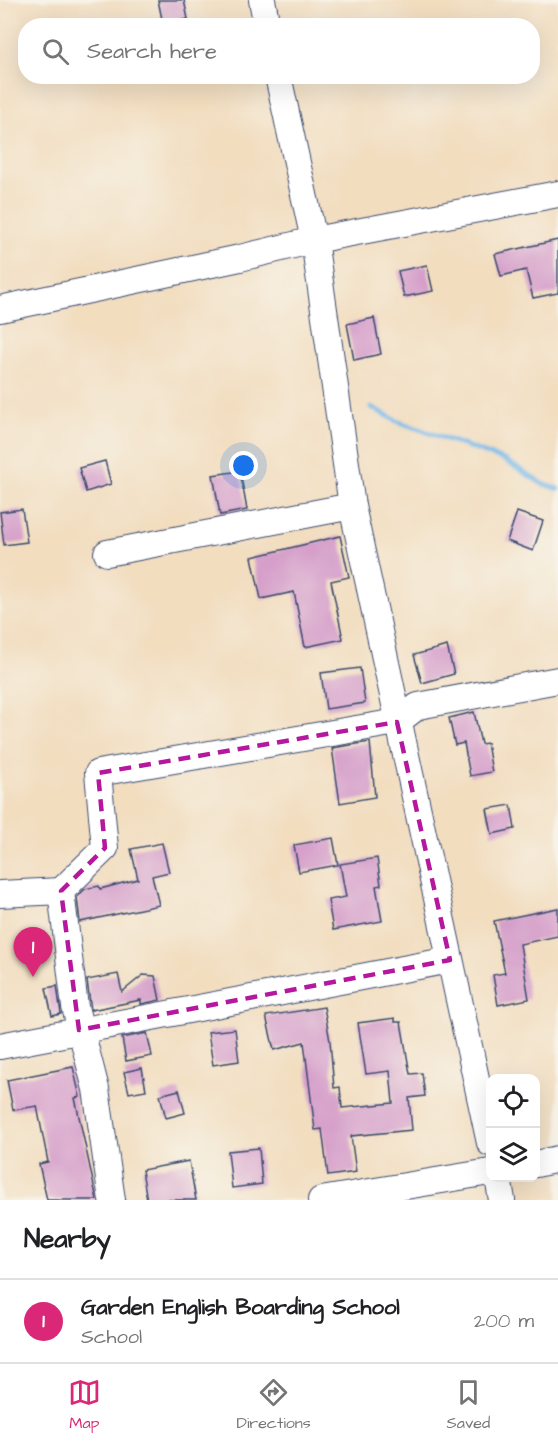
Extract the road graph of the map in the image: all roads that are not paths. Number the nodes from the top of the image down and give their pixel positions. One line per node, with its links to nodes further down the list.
1 (262, 0): 2 (street)
2 (265, 18)
3 (280, 84): 5 (street)
4 (558, 194): 5 (street)
5 (314, 240): 6 (street); 7 (street)
6 (0, 309)
7 (352, 506): 8 (street); 10 (street)
8 (107, 553)
9 (558, 680): 10 (street)
10 (397, 722): 11 (street); 13 (street)
11 (61, 891): 12 (street); 14 (street)
12 (0, 894)
13 (450, 960): 14 (street); 16 (street)
14 (80, 1030): 15 (street); 21 (street)
15 (0, 1046)
16 (487, 1128)
17 (558, 1159): 18 (street)
18 (540, 1163)
19 (486, 1173): 22 (street)
20 (499, 1182): 23 (street)
21 (112, 1200)
22 (321, 1200)
23 (502, 1200)

